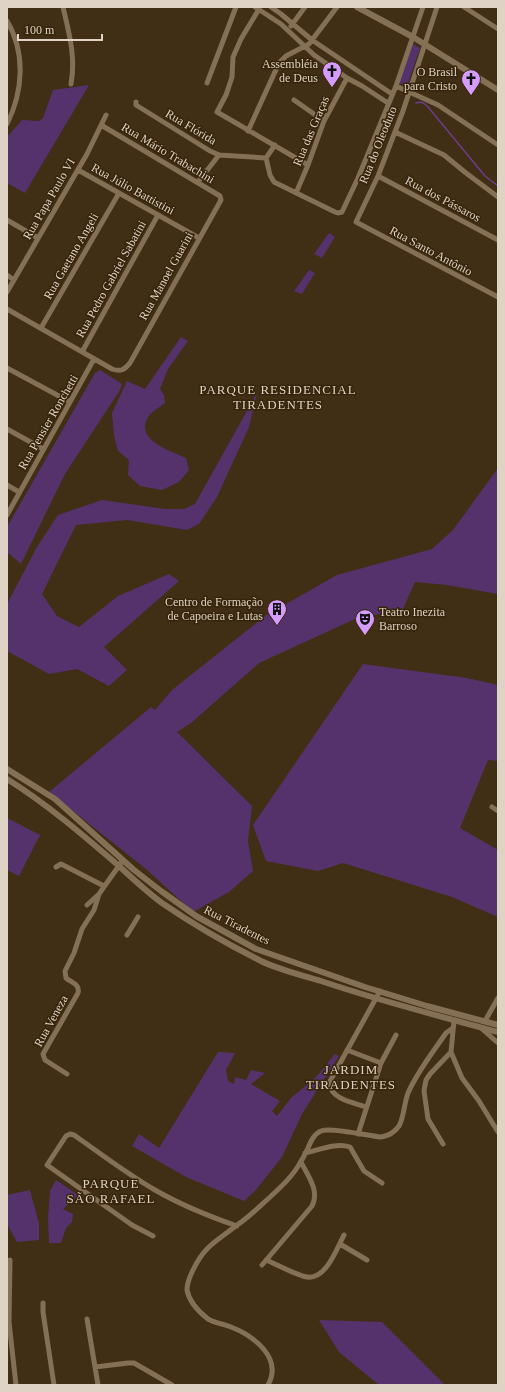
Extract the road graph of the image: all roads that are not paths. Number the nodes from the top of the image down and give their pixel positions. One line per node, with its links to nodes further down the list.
1 (63, 7): 21 (street)
2 (236, 7): 20 (street)
3 (271, 7): 12 (street)
4 (305, 7): 12 (street)
5 (338, 7): 16 (street)
6 (357, 7): 15 (street)
7 (423, 7): 15 (street, Rua do Oleoduto)
8 (438, 7): 17 (street, Rua do Oleoduto)
9 (464, 7): 13 (street)
10 (257, 8): 14 (street); 33 (street)
11 (7, 21): 31 (street)
12 (293, 24): 14 (street); 16 (street)
13 (498, 29)
14 (287, 30): 18 (street)
15 (413, 37): 17 (street); 22 (street, Rua do Oleoduto)
16 (312, 40): 18 (street); 25 (street)
17 (425, 45): 23 (street); 24 (street, Rua do Oleoduto)
18 (305, 47): 19 (street); 33 (street)
19 (346, 78): 28 (street); 30 (street, Rua das Graças)
20 (207, 83)
21 (71, 84)
22 (396, 86): 24 (street); 25 (street, Rua do Oleoduto)
23 (498, 90)
24 (410, 91): 34 (street, Rua do Oleoduto); 36 (street)
25 (392, 94): 28 (street, Rua do Oleoduto)
26 (294, 100): 30 (street)
27 (136, 102): 37 (street, Rua Flórida)
28 (388, 103): 44 (street, Rua do Oleoduto)
29 (106, 115): 32 (street, Rua Papa Paulo VI)
30 (324, 121): 39 (street, Rua das Graças)
31 (7, 124)
32 (101, 125): 40 (street, Rua Papa Paulo VI); 42 (street, Rua Mário Trabachini)
33 (248, 131): 35 (street)
34 (394, 132): 41 (street, Rua do Oleoduto); 45 (street)
35 (275, 145): 38 (street); 39 (street)
36 (498, 145)
37 (219, 154): 38 (street, Rua Flórida); 42 (street)
38 (266, 158): 44 (street)
39 (308, 165): 44 (street, Rua das Graças)
40 (78, 170): 43 (street, Rua Júlio Battistini); 50 (street, Rua Papa Paulo VI)
41 (378, 176): 49 (street, Rua do Oleoduto); 52 (street, Rua dos Pássaros)
42 (198, 182): 46 (street, Rua Mário Trabachini)
43 (119, 193): 47 (street, Rua Júlio Battistini); 58 (street, Rua Gaetano Angeli)
44 (296, 193)
45 (498, 197)
46 (221, 200): 51 (street, Rua Manoel Guarini)
47 (158, 215): 51 (street, Rua Júlio Battistini); 59 (street, Rua Pedro Gabriel Sabatini)
48 (7, 220): 50 (street)
49 (356, 221): 56 (street, Rua Santo Antônio)
50 (38, 238): 54 (street, Rua Papa Paulo VI)
51 (199, 238): 60 (street, Rua Manoel Guarini)
52 (498, 240)
53 (7, 276): 54 (street)
54 (14, 280): 55 (street, Rua Papa Paulo VI)
55 (7, 292)
56 (498, 297)
57 (7, 309): 58 (street)
58 (41, 328): 59 (street)
59 (82, 352): 60 (street)
60 (94, 359): 62 (street, Rua Pensier Ronchetti)
61 (7, 368): 62 (street)
62 (70, 402): 64 (street, Rua Pensier Ronchetti)
63 (7, 429): 64 (street)
64 (43, 449): 66 (street, Rua Pensier Ronchetti)
65 (7, 485): 66 (street)
66 (19, 492): 67 (street, Rua Pensier Ronchetti)
67 (7, 515)
68 (7, 769): 70 (street, Rua Tiradentes)
69 (7, 779): 72 (street, Rua Tiradentes)
70 (49, 795): 71 (street, Rua Tiradentes); 72 (street)
71 (55, 799): 72 (street); 75 (street, Rua Tiradentes)
72 (44, 804): 76 (street, Rua Tiradentes)
73 (492, 807): 74 (street)
74 (498, 811)
75 (81, 822): 76 (street); 77 (street, Rua Tiradentes)
76 (75, 829): 78 (street, Rua Tiradentes)
77 (123, 860): 78 (street); 83 (street, Rua Tiradentes)
78 (118, 866): 80 (street); 85 (street, Rua Tiradentes)
79 (56, 867): 80 (street)
80 (104, 886): 81 (street)
81 (99, 894): 82 (street); 103 (street, Rua Veneza)
82 (87, 905)
83 (193, 914): 85 (street); 87 (street, Rua Tiradentes)
84 (138, 917): 86 (street)
85 (188, 920): 89 (street, Rua Tiradentes)
86 (127, 935)
87 (360, 985): 88 (street, Rua Tiradentes); 89 (street)
88 (380, 991): 90 (street); 93 (street, Rua Tiradentes)
89 (357, 993): 90 (street, Rua Tiradentes)
90 (376, 998): 92 (street, Rua Tiradentes); 100 (street)
91 (498, 998): 93 (street)
92 (454, 1021): 95 (street); 96 (street, Rua Tiradentes)
93 (485, 1021): 94 (street, Rua Tiradentes)
94 (498, 1025)
95 (453, 1028): 101 (street); 106 (street)
96 (481, 1028): 97 (street, Rua Tiradentes); 99 (street, Rua Tiradentes)
97 (498, 1032)
98 (396, 1035): 102 (street)
99 (498, 1043)
100 (347, 1050): 102 (street); 104 (street)
101 (451, 1052): 105 (street); 107 (street)
102 (382, 1063): 104 (street)
103 (67, 1074)
104 (366, 1107): 106 (street)
105 (498, 1132)
106 (358, 1134): 108 (street)
107 (443, 1144)
108 (305, 1152): 109 (street); 110 (street)
109 (301, 1162): 111 (street); 116 (street)
110 (382, 1183)
111 (236, 1226): 113 (street); 127 (street)
112 (344, 1235): 114 (street)
113 (153, 1236)
114 (340, 1244): 116 (street); 117 (street)
115 (10, 1260): 121 (street)
116 (266, 1260): 118 (street)
117 (367, 1260)
118 (262, 1265)
119 (42, 1303): 124 (street)
120 (87, 1319): 122 (street)
121 (8, 1322): 123 (street)
122 (95, 1367): 125 (street); 126 (street)
123 (16, 1385)
124 (54, 1385)
125 (98, 1385)
126 (172, 1385)
127 (268, 1385)

